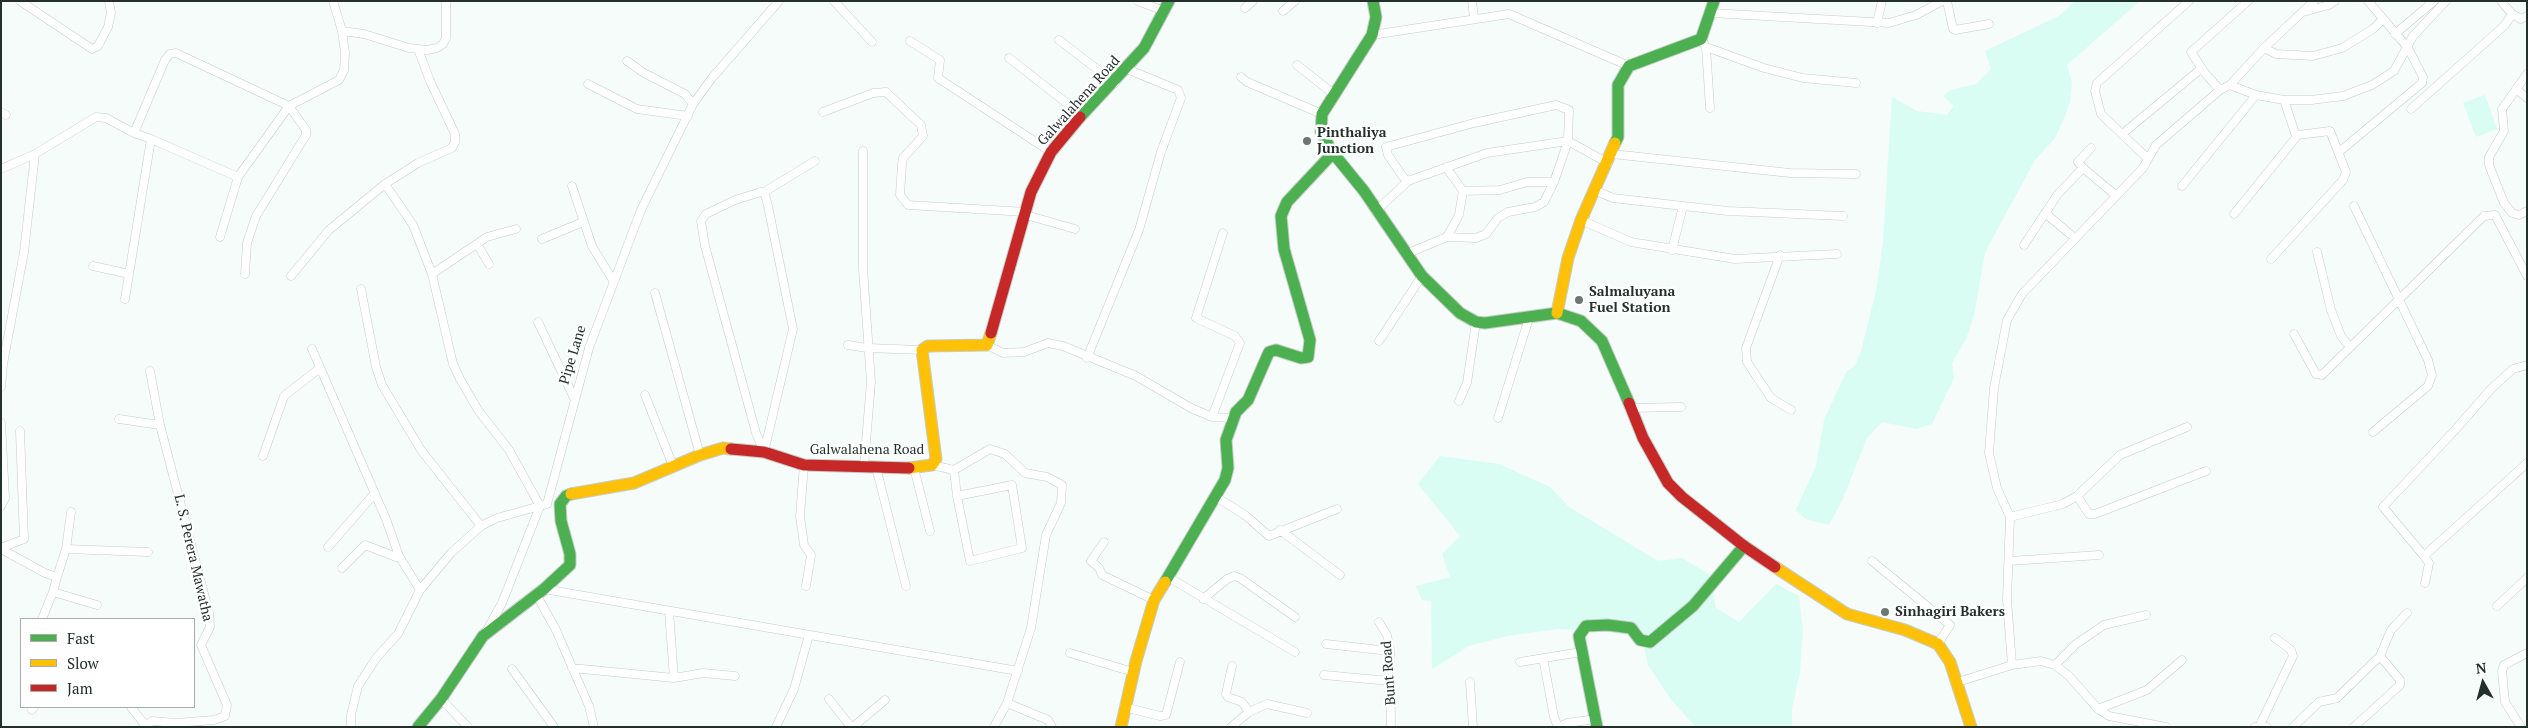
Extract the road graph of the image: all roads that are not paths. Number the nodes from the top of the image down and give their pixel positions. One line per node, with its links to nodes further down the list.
1 (20, 1): 2 (street)
2 (109, 1)
3 (334, 1): 35 (street)
4 (446, 1): 44 (street)
5 (779, 1): 63 (street, Pipe Lane)
6 (834, 1): 40 (street)
7 (1138, 1): 24 (street)
8 (1253, 1): 25 (street)
9 (1295, 1): 26 (street)
10 (1472, 1): 31 (street)
11 (1714, 1): 28 (street)
12 (1882, 1): 33 (street)
13 (1942, 1): 33 (street)
14 (1947, 1): 34 (street)
15 (2189, 1): 83 (street)
16 (2248, 1): 49 (street)
17 (2314, 1): 27 (street)
18 (2335, 1): 27 (street)
19 (2368, 1): 32 (street)
20 (2434, 1): 36 (street)
21 (2446, 1): 43 (street)
22 (2501, 1): 29 (street)
23 (1375, 2): 37 (street)
24 (1166, 6): 50 (street, Galwalahena Road)
25 (1245, 8)
26 (1283, 11)
27 (2301, 12): 42 (street)
28 (1711, 13): 33 (street); 41 (street)
29 (2512, 14): 30 (street); 66 (street)
30 (2527, 16)
31 (1474, 18): 37 (street); 48 (street)
32 (2383, 19): 36 (street); 42 (street)
33 (1877, 23)
34 (1989, 24)
35 (342, 31): 44 (street); 64 (street)
36 (2395, 34): 43 (street)
37 (1372, 35): 59 (street)
38 (1060, 40): 53 (street)
39 (910, 41): 78 (street)
40 (872, 42)
41 (1703, 43): 48 (street); 54 (street); 65 (street)
42 (2264, 48): 56 (street)
43 (2408, 48): 62 (street); 79 (street)
44 (418, 49): 92 (street)
45 (1009, 58): 69 (street)
46 (627, 61): 63 (street)
47 (1297, 65): 59 (street)
48 (1629, 66): 82 (street)
49 (2202, 68): 58 (street); 71 (street)
50 (1127, 69): 53 (street, Galwalahena Road); 149 (street)
51 (2527, 74): 57 (street)
52 (1241, 77): 68 (street)
53 (1114, 82): 69 (street, Galwalahena Road)
54 (1856, 82)
55 (588, 84): 70 (street)
56 (2230, 85): 58 (street); 60 (street)
57 (2516, 89): 61 (street); 102 (street)
58 (2220, 90): 83 (street)
59 (1335, 94): 68 (street)
60 (2256, 95): 62 (street); 94 (street)
61 (2527, 98)
62 (2284, 100): 73 (street)
63 (693, 104): 70 (street, Pipe Lane)
64 (290, 106): 72 (street); 89 (street); 127 (street)
65 (1710, 108)
66 (2411, 109)
67 (823, 112): 103 (street)
68 (1322, 114): 80 (street)
69 (1082, 115): 78 (street, Galwalahena Road)
70 (688, 116): 132 (street, Pipe Lane)
71 (2127, 130)
72 (134, 133): 74 (street); 81 (street)
73 (2298, 135): 79 (street); 105 (street)
74 (152, 139): 89 (street); 126 (street)
75 (1568, 141): 82 (street); 85 (street); 90 (street); 91 (street)
76 (2091, 148): 86 (street)
77 (863, 151): 146 (street)
78 (1051, 152): 103 (street, Galwalahena Road)
79 (2339, 152): 123 (street)
80 (1333, 153): 101 (street); 161 (street)
81 (36, 154): 87 (street); 153 (street)
82 (1610, 158): 88 (street); 95 (street)
83 (2148, 159): 190 (street)
84 (815, 161): 97 (street)
85 (1446, 167): 90 (street); 96 (street)
86 (2083, 168): 98 (street); 104 (street)
87 (1, 169)
88 (1856, 174)
89 (238, 177): 114 (street)
90 (1408, 180): 101 (street)
91 (1554, 182): 96 (street); 113 (street)
92 (385, 184): 128 (street); 129 (street)
93 (572, 186): 108 (street)
94 (2182, 186)
95 (1594, 190): 99 (street); 107 (street)
96 (1463, 191): 113 (street)
97 (764, 192): 169 (street); 169 (street)
98 (2113, 193)
99 (1683, 206): 106 (street); 118 (street)
100 (2354, 206): 136 (street)
101 (1376, 211): 120 (street)
102 (2527, 211)
103 (1026, 213): 110 (street); 144 (street, Galwalahena Road)
104 (2045, 213): 112 (street); 117 (street)
105 (2234, 214)
106 (1843, 216)
107 (1581, 220): 118 (street); 137 (street)
108 (583, 222): 115 (street); 132 (street)
109 (516, 229): 116 (street)
110 (1075, 229)
111 (1223, 233): 160 (street)
112 (2070, 234)
113 (1447, 236): 120 (street)
114 (220, 238)
115 (542, 238)
116 (476, 244): 124 (street); 128 (street)
117 (2024, 244)
118 (1672, 250): 122 (street)
119 (2317, 252): 145 (street)
120 (1406, 254): 130 (street)
121 (1837, 254): 122 (street)
122 (1780, 255): 159 (street)
123 (2271, 259)
124 (489, 264)
125 (93, 266): 126 (street)
126 (129, 274): 135 (street)
127 (245, 274)
128 (432, 274): 186 (street)
129 (291, 276)
130 (1422, 276): 140 (street); 142 (street)
131 (2527, 276): 136 (street)
132 (614, 282): 155 (street, Pipe Lane)
133 (361, 289): 191 (street)
134 (655, 293): 170 (street)
135 (125, 299)
136 (2398, 300): 145 (street); 168 (street)
137 (1557, 313): 138 (street); 158 (street)
138 (1530, 318): 140 (street); 162 (street)
139 (538, 322): 155 (street)
140 (1476, 322): 156 (street)
141 (2294, 334): 145 (street)
142 (1379, 341)
143 (848, 345): 146 (street)
144 (987, 345): 148 (street); 149 (street)
145 (2350, 347)
146 (867, 348): 148 (street); 176 (street)
147 (312, 349): 151 (street)
148 (922, 350): 174 (street, Galwalahena Road)
149 (1087, 358): 160 (street)
150 (2527, 365): 201 (street)
151 (320, 368): 171 (street); 181 (street)
152 (150, 371): 165 (street, L. S. Perera Mawatha)
153 (1, 387)
154 (645, 395): 175 (street)
155 (575, 400): 186 (street, Pipe Lane)
156 (1460, 401)
157 (1681, 407): 158 (street)
158 (1631, 408): 195 (street)
159 (1791, 410)
160 (1212, 418): 161 (street)
161 (1233, 418): 184 (street)
162 (1498, 418)
163 (119, 419): 165 (street)
164 (1, 423): 187 (street)
165 (160, 425): 265 (street, L. S. Perera Mawatha)
166 (2187, 426): 183 (street)
167 (20, 431): 206 (street)
168 (2373, 432)
169 (764, 452): 170 (street, Galwalahena Road); 173 (street, Galwalahena Road)
170 (700, 455): 175 (street, Galwalahena Road)
171 (263, 456)
172 (2527, 463): 201 (street)
173 (804, 465): 176 (street, Galwalahena Road); 210 (street)
174 (932, 465): 178 (street, Galwalahena Road); 179 (street)
175 (674, 466): 185 (street, Galwalahena Road)
176 (864, 466): 177 (street, Galwalahena Road)
177 (876, 467): 178 (street, Galwalahena Road); 211 (street)
178 (914, 468): 193 (street)
179 (954, 470): 182 (street); 245 (street)
180 (2206, 471): 183 (street)
181 (375, 493): 196 (street); 200 (street)
182 (957, 496): 182 (street)
183 (2077, 496): 190 (street)
184 (1216, 497): 192 (street); 207 (street)
185 (560, 504): 186 (street); 214 (street)
186 (544, 505): 191 (street); 226 (street, Pipe Lane)
187 (1, 506)
188 (1337, 509): 192 (street)
189 (71, 512): 197 (street)
190 (2010, 518): 203 (street)
191 (481, 526): 212 (street)
192 (1280, 530): 205 (street)
193 (930, 531)
194 (1104, 542): 216 (street)
195 (1744, 546): 229 (street); 232 (street)
196 (328, 547)
197 (66, 549): 198 (street); 206 (street)
198 (148, 552)
199 (2099, 555): 203 (street)
200 (399, 556): 204 (street); 212 (street)
201 (2424, 556): 209 (street)
202 (1872, 561): 229 (street)
203 (2010, 561): 240 (street)
204 (342, 568)
205 (1340, 575)
206 (57, 577): 213 (street)
207 (1168, 577): 215 (street); 216 (street)
208 (2527, 578): 218 (street)
209 (2426, 583)
210 (806, 586)
211 (906, 586)
212 (420, 590): 267 (street)
213 (53, 592): 217 (street); 223 (street)
214 (540, 592): 219 (street); 226 (street); 243 (street)
215 (1203, 599): 222 (street); 231 (street)
216 (1154, 600): 246 (street)
217 (96, 605)
218 (2497, 606)
219 (670, 611): 225 (street); 249 (street)
220 (2407, 612): 235 (street)
221 (2146, 615): 241 (street)
222 (1296, 617)
223 (42, 618)
224 (1379, 622): 230 (street, Bunt Road)
225 (809, 635): 245 (street); 272 (street)
226 (483, 636): 253 (street, Pipe Lane)
227 (2275, 638): 266 (street)
228 (1326, 644): 230 (street)
229 (1938, 644): 252 (street)
230 (1390, 651): 250 (street, Bunt Road)
231 (1295, 652)
232 (1581, 652): 236 (street); 262 (street)
233 (1070, 653): 246 (street)
234 (2527, 653): 285 (street)
235 (2380, 656): 283 (street); 284 (street)
236 (1543, 658): 239 (street); 280 (street)
237 (2182, 660): 259 (street)
238 (1180, 662): 257 (street)
239 (1520, 662)
240 (2012, 665): 241 (street); 252 (street)
241 (2055, 665): 259 (street)
242 (1232, 666): 260 (street)
243 (572, 668): 249 (street); 264 (street)
244 (512, 669): 270 (street)
245 (1018, 671): 256 (street)
246 (1133, 672): 257 (street)
247 (1324, 675): 250 (street)
248 (735, 676): 249 (street)
249 (674, 678)
250 (1390, 681): 278 (street, Bunt Road)
251 (1470, 682): 279 (street)
252 (1958, 682): 281 (street)
253 (441, 699): 263 (street, Pipe Lane); 269 (street)
254 (829, 699): 273 (street)
255 (886, 700): 273 (street)
256 (1007, 703): 274 (street); 275 (street)
257 (1124, 707): 276 (street)
258 (132, 708): 265 (street)
259 (2098, 709): 282 (street)
260 (1249, 712): 261 (street); 277 (street)
261 (1307, 713)
262 (1596, 723): 280 (street)
263 (420, 724): 268 (street)
264 (594, 725): 271 (street)
265 (145, 726)
266 (2261, 726)
267 (351, 727)
268 (407, 727)
269 (468, 727)
270 (554, 727)
271 (585, 727)
272 (776, 727)
273 (852, 727)
274 (994, 727)
275 (1052, 727)
276 (1120, 727)
277 (1231, 727)
278 (1391, 727)
279 (1473, 727)
280 (1559, 727)
281 (1971, 727)
282 (2166, 727)
283 (2293, 727)
284 (2354, 727)
285 (2521, 727)

